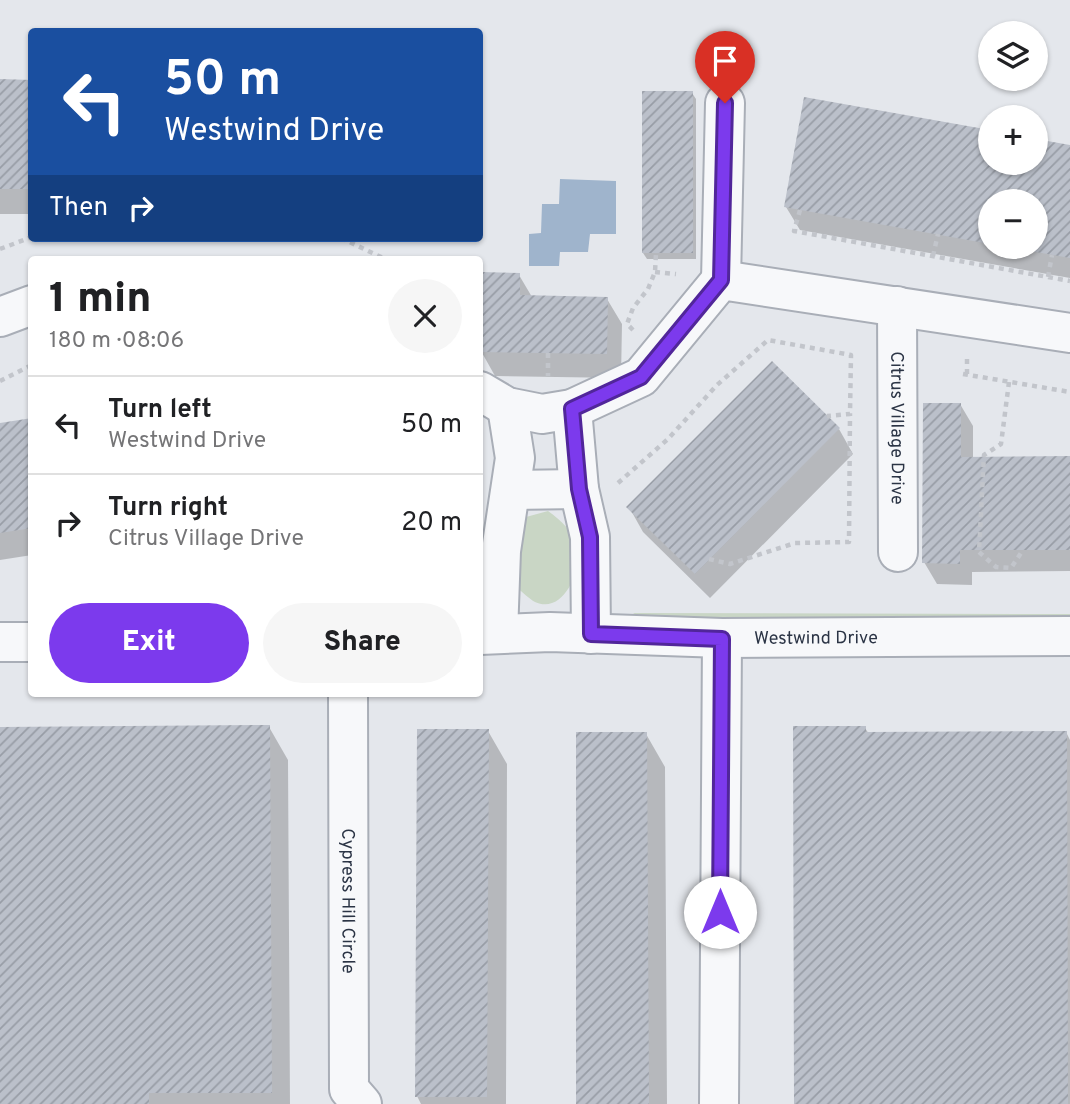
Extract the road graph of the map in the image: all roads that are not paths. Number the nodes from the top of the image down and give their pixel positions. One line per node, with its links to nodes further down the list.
1 (725, 103): 2 (street)
2 (721, 280): 4 (street); 7 (street)
3 (28, 306): 5 (street)
4 (897, 306): 6 (street); 11 (street, Citrus Village Drive)
5 (0, 317)
6 (1070, 333)
7 (565, 394): 8 (street); 9 (street)
8 (493, 399): 10 (street)
9 (596, 489): 10 (street); 12 (street)
10 (511, 491): 13 (street)
11 (898, 552)
12 (591, 634): 13 (street, Westwind Drive); 15 (street, Westwind Drive)
13 (489, 635)
14 (1070, 636): 15 (street, Westwind Drive)
15 (722, 639): 20 (street)
16 (0, 642): 17 (street)
17 (28, 642)
18 (348, 697): 19 (street, Cypress Hill Circle)
19 (362, 1104)
20 (719, 1104)

